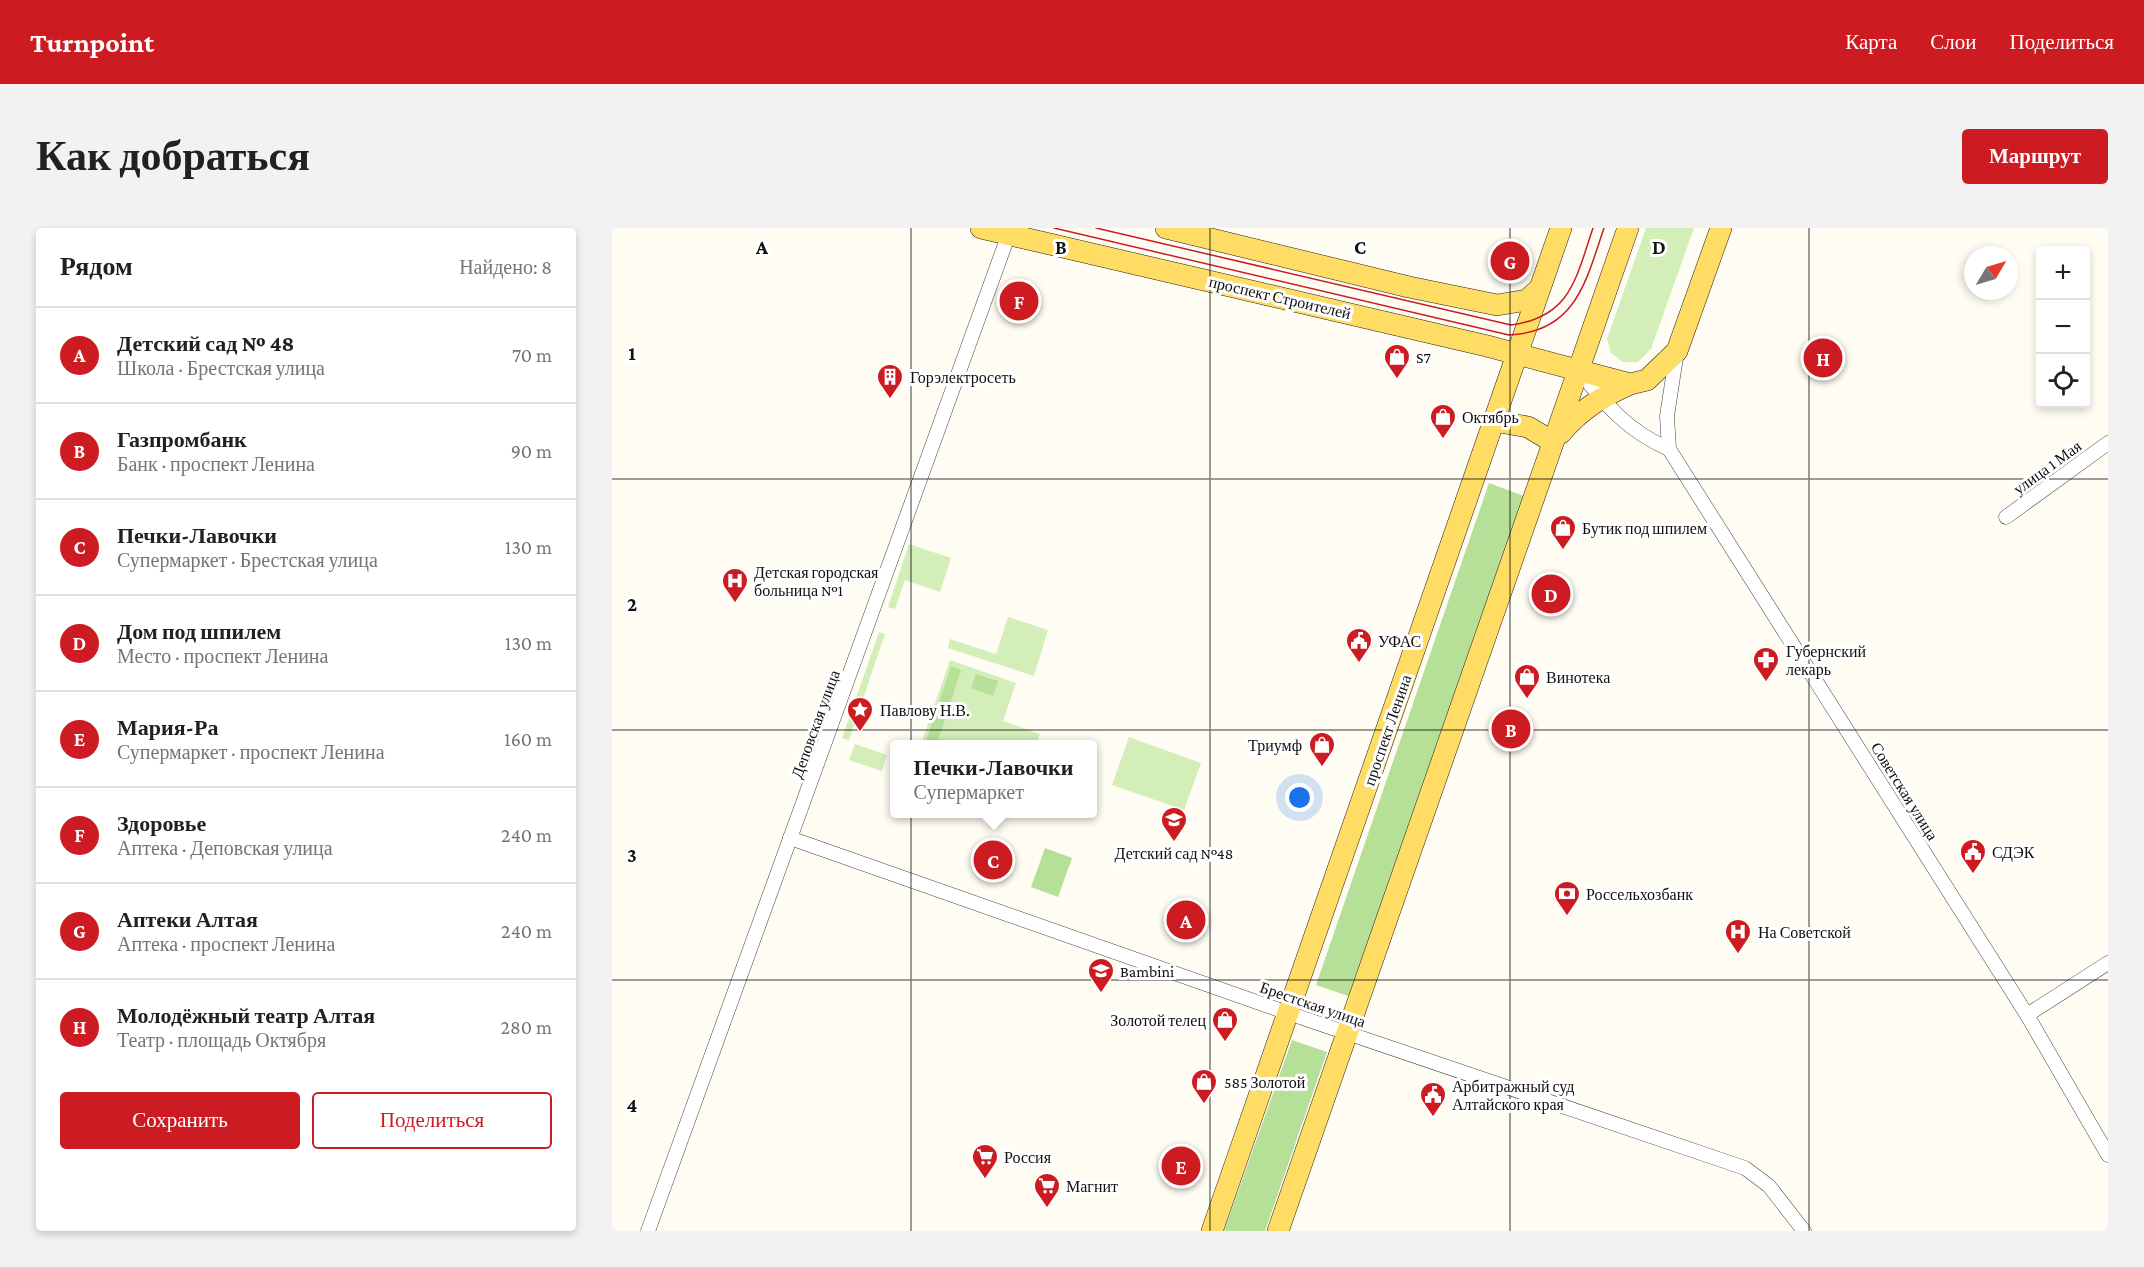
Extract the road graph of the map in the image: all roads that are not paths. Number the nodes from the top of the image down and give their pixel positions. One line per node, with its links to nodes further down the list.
1 (981, 228): 6 (main road, проспект Строителей)
2 (1166, 228): 7 (main road)
3 (1561, 228): 7 (main road, проспект Ленина)
4 (1628, 228): 10 (main road)
5 (1721, 228): 8 (main road)
6 (1010, 231): 9 (main road, проспект Строителей); 18 (street, Деповская улица)
7 (1539, 289): 9 (main road, проспект Ленина)
8 (1677, 351): 11 (main road); 16 (street)
9 (1517, 354): 10 (main road, проспект Строителей); 13 (main road, проспект Ленина)
10 (1579, 369): 11 (main road, проспект Строителей); 12 (street); 14 (main road)
11 (1629, 384): 12 (main road)
12 (1600, 398): 14 (main road); 16 (street)
13 (1494, 421): 14 (main road); 20 (main road, проспект Ленина)
14 (1553, 442): 22 (main road)
15 (2108, 443): 17 (street, улица 1 Мая)
16 (1669, 449): 21 (street, Советская улица)
17 (2006, 517)
18 (790, 838): 20 (street, Брестская улица); 24 (street, Деповская улица)
19 (2108, 963): 21 (street)
20 (1288, 1013): 22 (street, Брестская улица); 25 (main road, проспект Ленина)
21 (2028, 1016): 23 (street, Советская улица)
22 (1347, 1034): 26 (main road); 27 (street, Брестская улица)
23 (2108, 1155)
24 (648, 1231)
25 (1212, 1231)
26 (1278, 1231)
27 (1804, 1231)

